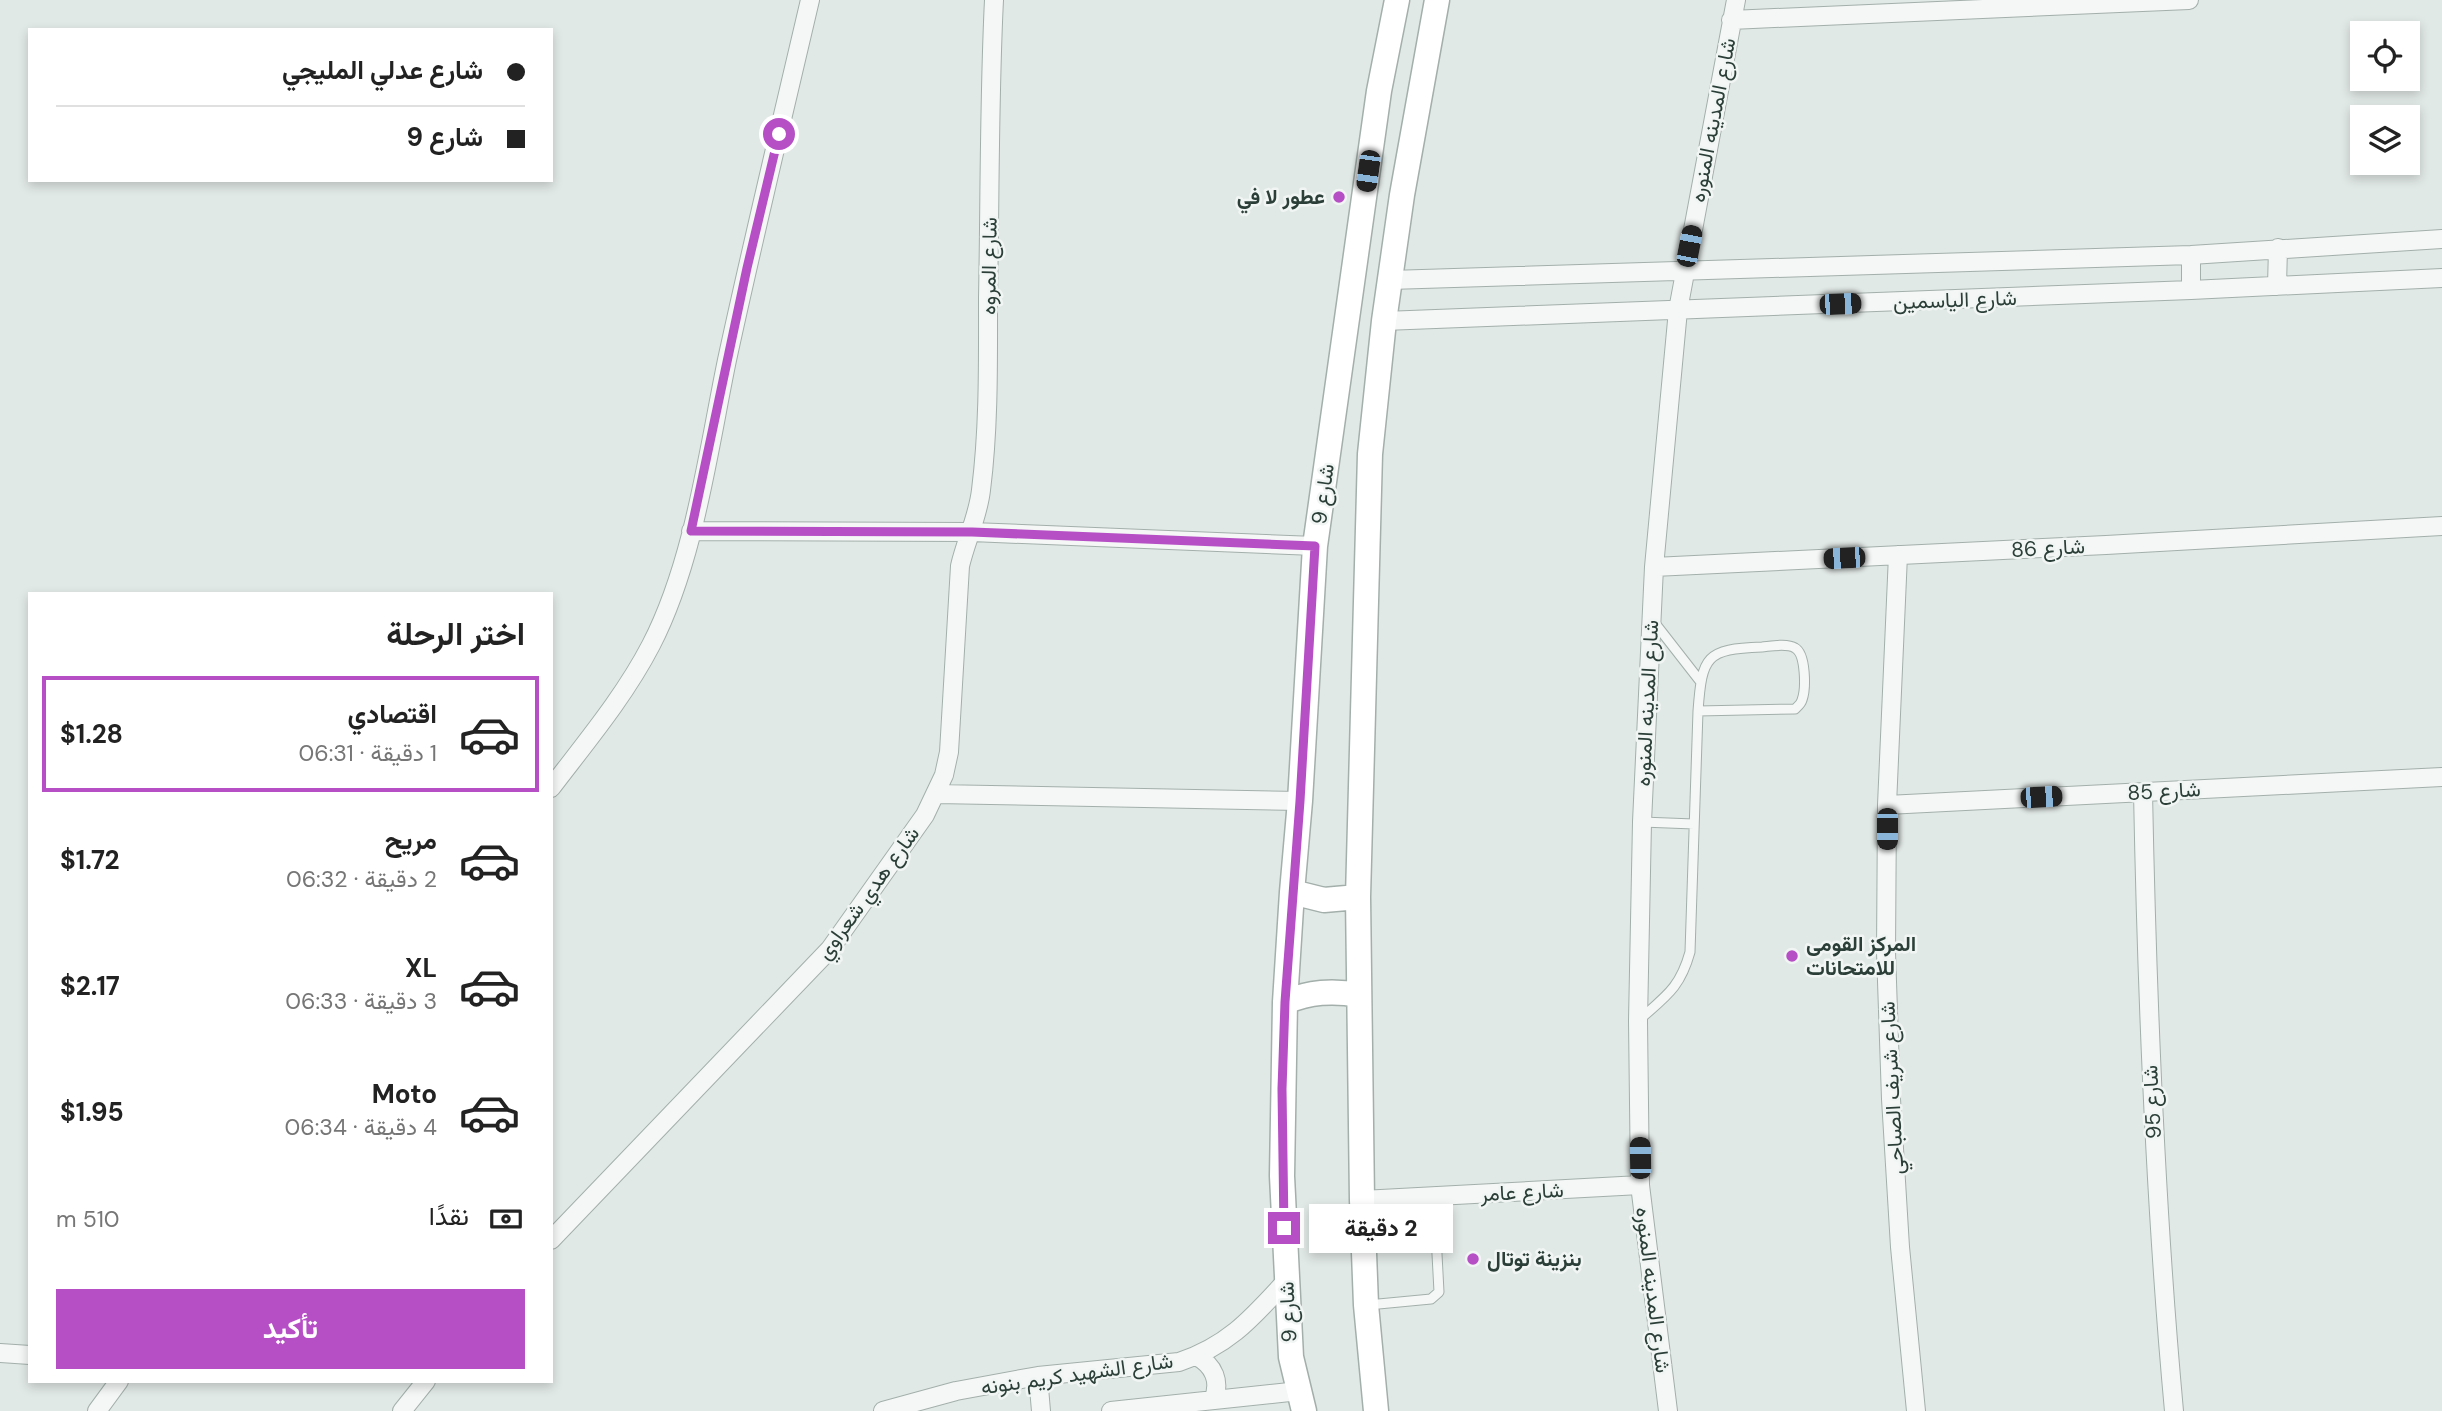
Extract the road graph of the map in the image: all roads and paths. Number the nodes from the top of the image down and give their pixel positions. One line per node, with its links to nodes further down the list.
1 (810, 0): 20 (street)
2 (994, 0): 21 (street, شارع المروه)
3 (1397, 0): 22 (main road, شارع 9)
4 (1437, 0): 14 (main road, شارع 9)
5 (1736, 0): 8 (street, شارع المدينه المنوره)
6 (2189, 0): 7 (street)
7 (1994, 4): 8 (street)
8 (1731, 20): 12 (street, شارع المدينه المنوره)
9 (2442, 239): 10 (street, شارع الياسمين)
10 (2278, 248): 11 (street, شارع الياسمين); 15 (street)
11 (2191, 255): 12 (street, شارع الياسمين); 16 (street)
12 (1684, 271): 14 (street, شارع الياسمين); 17 (street, شارع المدينه المنوره)
13 (2442, 278): 15 (street, شارع الياسمين)
14 (1390, 280): 18 (main road, شارع 9)
15 (2277, 286): 16 (street, شارع الياسمين)
16 (2191, 290): 17 (street, شارع الياسمين)
17 (1678, 310): 18 (street, شارع الياسمين); 24 (street, شارع المدينه المنوره)
18 (1384, 321): 37 (main road, شارع 9)
19 (2442, 526): 23 (street, شارع 86)
20 (691, 531): 21 (street); 29 (street)
21 (972, 532): 22 (street); 31 (street, شارع هدي شعراوي)
22 (1315, 546): 32 (main road, شارع 9)
23 (1898, 555): 24 (street, شارع 86); 33 (street, شارع شريف الصباحي)
24 (1654, 567): 25 (street, شارع المدينه المنوره)
25 (1651, 618): 26 (lane); 34 (street, شارع المدينه المنوره)
26 (1700, 681): 27 (lane); 27 (lane)
27 (1698, 711): 35 (lane)
28 (2442, 777): 30 (street, شارع 85)
29 (553, 785)
30 (2143, 792): 33 (street, شارع 85); 63 (street, شارع 95)
31 (936, 794): 32 (street); 44 (street, شارع هدي شعراوي)
32 (1300, 801): 36 (main road, شارع 9)
33 (1887, 805): 62 (street, شارع شريف الصباحي)
34 (1642, 822): 35 (lane); 40 (street, شارع المدينه المنوره)
35 (1694, 824): 40 (lane)
36 (1292, 892): 37 (main road); 39 (main road, شارع 9)
37 (1358, 897): 38 (main road, شارع 9)
38 (1359, 995): 39 (main road); 43 (main road, شارع 9)
39 (1285, 1002): 45 (main road, شارع 9)
40 (1638, 1021): 41 (street, شارع المدينه المنوره)
41 (1640, 1185): 42 (street, شارع عامر); 61 (street, شارع المدينه المنوره)
42 (1434, 1197): 43 (street, شارع عامر); 46 (lane)
43 (1362, 1200): 46 (main road, شارع 9)
44 (553, 1238)
45 (1286, 1281): 49 (street, شارع الشهيد كريم بنونه); 54 (main road, شارع 9)
46 (1366, 1305): 55 (main road, شارع 9)
47 (0, 1353): 48 (street)
48 (28, 1355)
49 (1196, 1356): 50 (street, شارع الشهيد كريم بنونه); 53 (street)
50 (1038, 1376): 58 (street, شارع الشهيد كريم بنونه); 59 (street)
51 (118, 1383): 56 (street)
52 (424, 1383): 57 (street)
53 (1213, 1400): 54 (street, شارع الشهيد كريم بنونه); 60 (street, شارع الشهيد كريم بنونه)
54 (1301, 1401)
55 (1374, 1409)
56 (97, 1411)
57 (402, 1411)
58 (883, 1411)
59 (1041, 1411)
60 (1111, 1411)
61 (1668, 1411)
62 (1916, 1411)
63 (2174, 1411)

